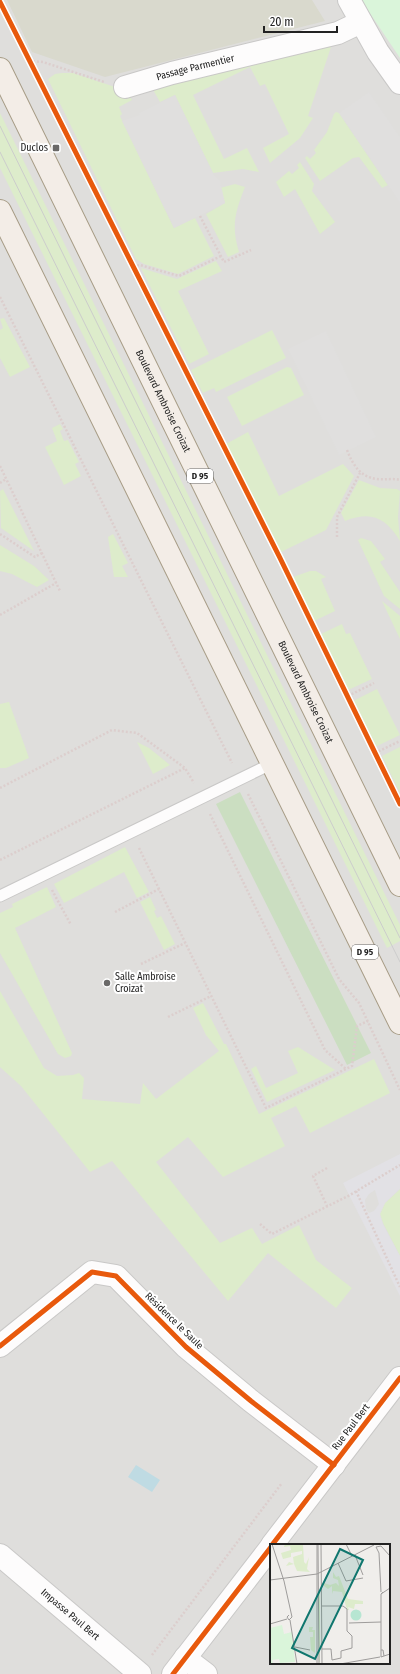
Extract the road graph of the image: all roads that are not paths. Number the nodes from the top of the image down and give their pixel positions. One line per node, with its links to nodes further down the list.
1 (349, 0): 2 (street)
2 (362, 22): 4 (street); 5 (street, Passage Parmentier)
3 (0, 69): 8 (main road, Boulevard Ambroise Croizat / D 95)
4 (400, 83)
5 (125, 87)
6 (0, 212): 7 (main road, D 95)
7 (273, 763): 9 (lane); 10 (main road, D 95)
8 (400, 885)
9 (0, 896)
10 (400, 1023)
11 (0, 1346): 13 (street, Résidence le Saule)
12 (400, 1378): 13 (street, Rue Paul Bert)
13 (334, 1465): 14 (street, Rue Paul Bert)
14 (274, 1544)
15 (270, 1549): 17 (street, Rue Paul Bert)
16 (0, 1555): 18 (street, Impasse Paul Bert)
17 (179, 1666): 19 (street)
18 (139, 1673)
19 (206, 1674)

